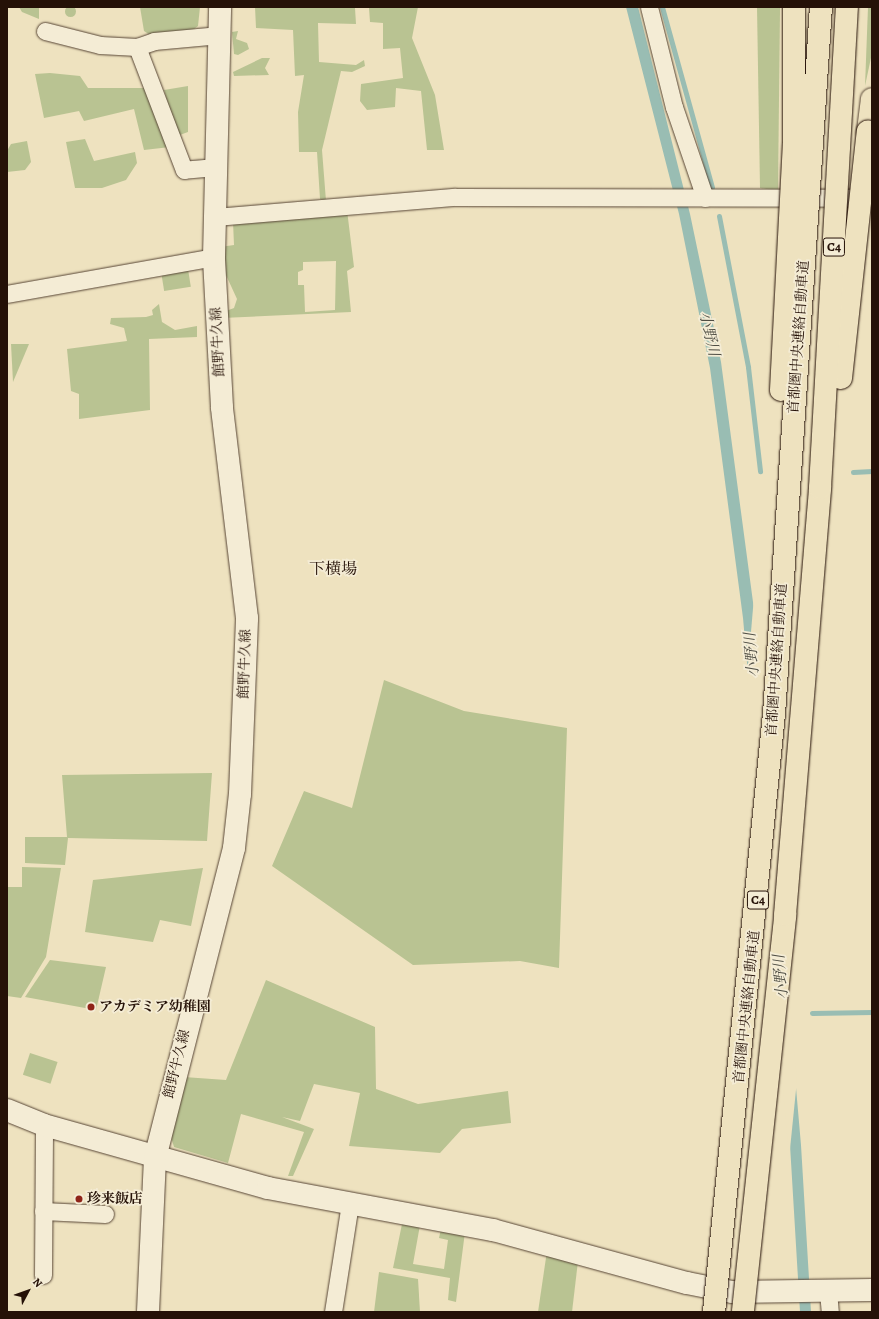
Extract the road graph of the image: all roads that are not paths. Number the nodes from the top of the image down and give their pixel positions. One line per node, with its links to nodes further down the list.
1 (220, 7): 7 (main road, 館野牛久線)
2 (648, 7): 11 (street)
3 (794, 7): 16 (highway, bridge)
4 (821, 7): 16 (highway, 首都圏中央連絡自動車道 / C4, bridge)
5 (847, 7): 17 (highway, 首都圏中央連絡自動車道 / C4, bridge)
6 (46, 31): 8 (street)
7 (220, 36): 8 (street); 10 (main road, 館野牛久線)
8 (137, 47): 10 (street)
9 (872, 99): 17 (highway, bridge)
10 (216, 167): 13 (main road, 館野牛久線)
11 (701, 198): 12 (street); 13 (street)
12 (872, 198)
13 (215, 217): 14 (main road, 館野牛久線)
14 (214, 257): 15 (street); 20 (main road, 館野牛久線)
15 (7, 294)
16 (788, 487): 29 (highway, 首都圏中央連絡自動車道 / C4, bridge)
17 (820, 488): 30 (highway, 首都圏中央連絡自動車道 / C4, bridge)
18 (7, 1110): 19 (main road)
19 (44, 1125): 20 (main road); 22 (street)
20 (154, 1158): 21 (main road); 27 (main road, 館野牛久線)
21 (350, 1204): 26 (main road); 28 (street)
22 (43, 1211): 23 (street); 24 (street)
23 (104, 1214)
24 (42, 1276)
25 (872, 1290): 26 (main road)
26 (826, 1298)
27 (148, 1312)
28 (333, 1312)
29 (714, 1312)
30 (743, 1312)

